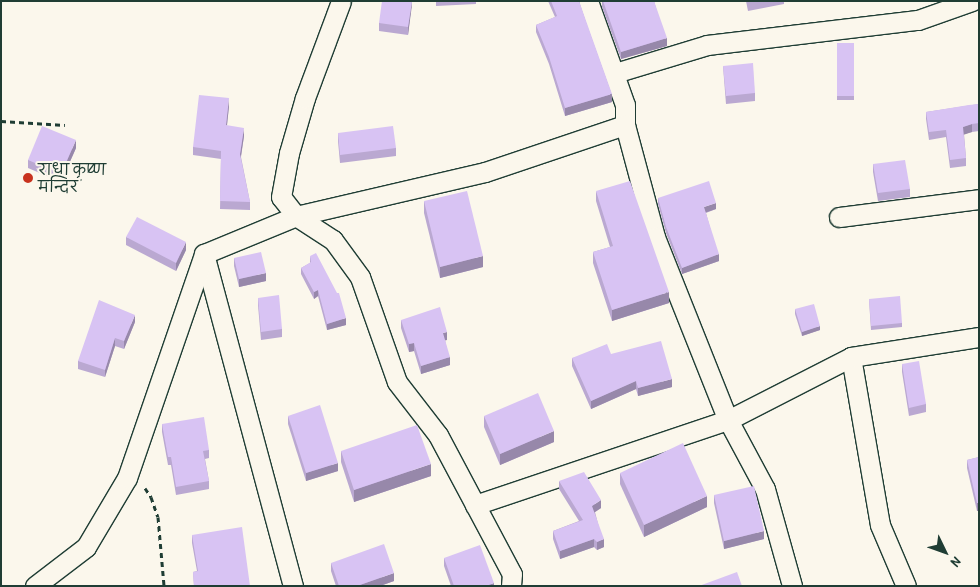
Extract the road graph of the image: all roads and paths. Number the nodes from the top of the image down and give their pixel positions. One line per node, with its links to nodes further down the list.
1 (341, 1): 9 (street)
2 (588, 1): 4 (street)
3 (972, 1): 4 (street)
4 (615, 73): 7 (street)
5 (1, 122): 6 (path)
6 (65, 124)
7 (625, 125): 9 (street); 14 (street)
8 (979, 199): 10 (street)
9 (296, 216): 11 (street); 16 (street)
10 (839, 217)
11 (204, 254): 15 (street); 19 (street)
12 (979, 337): 13 (street)
13 (851, 357): 14 (street); 22 (street)
14 (728, 420): 16 (street); 21 (street)
15 (127, 478): 17 (street); 18 (path)
16 (475, 505): 20 (street)
17 (35, 586)
18 (164, 586)
19 (293, 586)
20 (511, 586)
21 (792, 586)
22 (906, 586)

